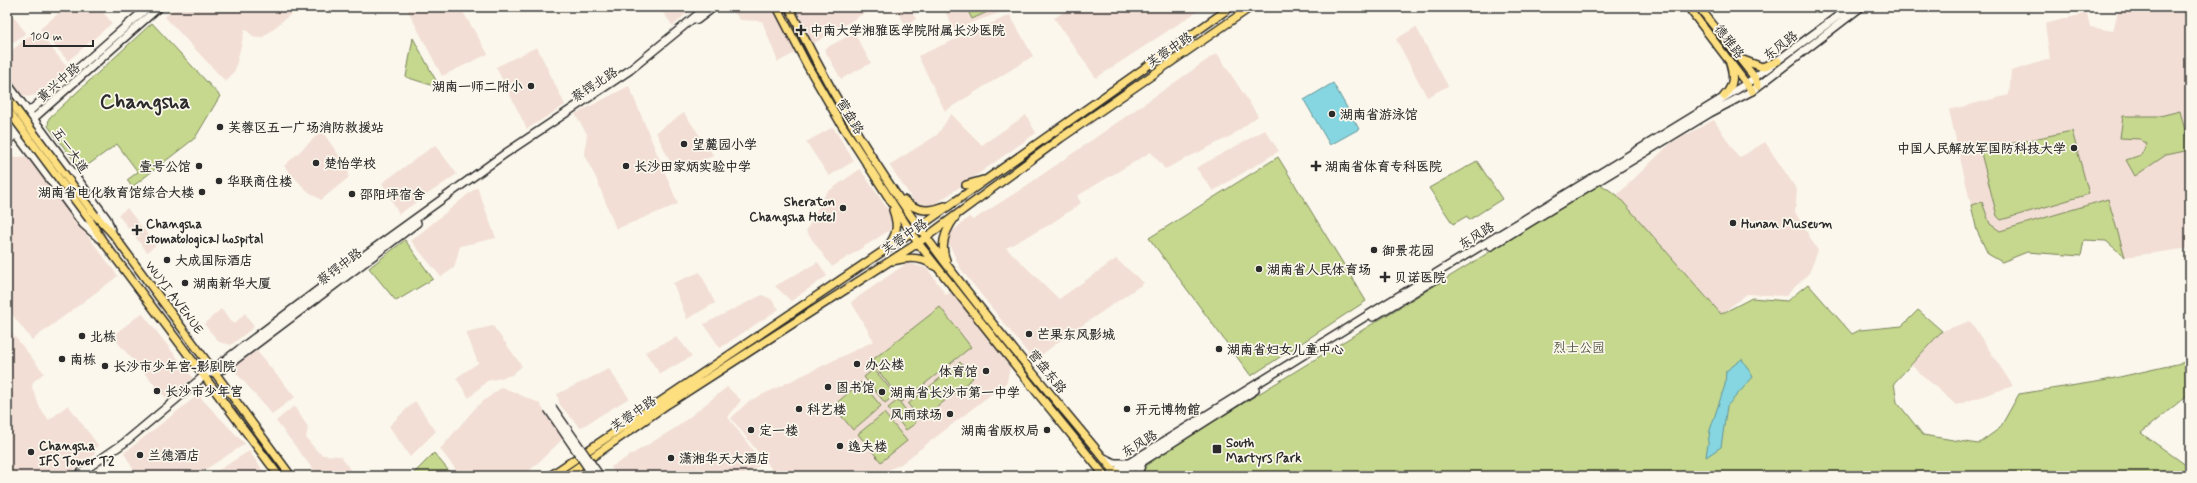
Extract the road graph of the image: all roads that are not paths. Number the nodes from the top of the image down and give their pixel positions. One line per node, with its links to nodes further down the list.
1 (148, 7): 25 (main road, 黄兴中路)
2 (159, 7): 26 (main road, 黄兴中路)
3 (707, 7): 30 (main road, 蔡锷北路)
4 (714, 7): 30 (main road, 蔡锷北路)
5 (777, 7): 34 (main road, 营盘路)
6 (789, 7): 33 (main road, 营盘路)
7 (1231, 7): 13 (main road, 芙蓉中路)
8 (1252, 7): 36 (main road, 芙蓉中路)
9 (1688, 7): 15 (main road, 德雅路)
10 (1699, 7): 16 (main road, 德雅路)
11 (1850, 7): 17 (main road, 东风路)
12 (1861, 7): 21 (main road, 东风路)
13 (1205, 24): 14 (main road); 31 (main road, 芙蓉中路)
14 (1194, 26)
15 (1726, 56): 20 (main road, 德雅路); 22 (main road)
16 (1741, 59): 17 (main road); 18 (main road, 德雅路)
17 (1778, 61): 18 (main road, 东风路)
18 (1756, 78): 20 (main road, 东风路); 21 (main road, 德雅路)
19 (7, 83): 25 (main road, 五一大道)
20 (1747, 84): 21 (main road, 德雅路); 22 (main road, 东风路)
21 (1755, 88): 56 (main road, 东风路)
22 (1724, 96): 55 (main road, 东风路)
23 (7, 97): 37 (main road, WUYI AVENUE, bridge)
24 (7, 109): 37 (main road, WUYI AVENUE, bridge)
25 (29, 112): 26 (main road, 五一大道); 27 (main road, 黄兴中路)
26 (34, 119): 28 (main road, 黄兴中路); 39 (main road, 五一大道)
27 (8, 127): 28 (main road)
28 (16, 134): 29 (main road, 黄兴中路); 42 (main road)
29 (7, 142)
30 (481, 173): 49 (main road, 蔡锷中路)
31 (991, 177): 32 (main road); 35 (main road, 芙蓉中路)
32 (966, 185)
33 (894, 190): 35 (main road); 38 (main road, 营盘路)
34 (886, 195): 40 (main road, 营盘路); 44 (main road)
35 (958, 200): 38 (main road, 芙蓉中路)
36 (964, 208): 41 (main road, 芙蓉中路); 46 (main road)
37 (92, 217): 39 (main road, WUYI AVENUE); 42 (main road, WUYI AVENUE)
38 (919, 227): 40 (main road, 芙蓉中路); 41 (main road, 营盘东路)
39 (112, 233): 48 (main road, WUYI AVENUE)
40 (912, 233): 43 (main road, 营盘东路); 44 (main road, 芙蓉中路)
41 (926, 237): 43 (main road, 芙蓉中路); 46 (main road, 营盘东路)
42 (102, 240): 50 (main road, WUYI AVENUE)
43 (918, 243): 45 (main road, 芙蓉中路); 47 (main road, 营盘东路)
44 (881, 253): 61 (main road, 芙蓉中路)
45 (888, 263): 47 (main road); 62 (main road, 芙蓉中路)
46 (950, 267): 54 (main road, 营盘东路)
47 (941, 272): 65 (main road, 营盘东路)
48 (206, 359): 49 (main road); 51 (main road, WUYI AVENUE)
49 (227, 362): 51 (main road, 蔡锷中路); 52 (main road)
50 (197, 366): 51 (main road, WUYI AVENUE); 53 (main road)
51 (210, 373): 52 (main road, WUYI AVENUE); 53 (main road, 蔡锷中路); 59 (main road, WUYI AVENUE)
52 (224, 384): 60 (main road, WUYI AVENUE)
53 (191, 386): 58 (main road, 蔡锷中路)
54 (1104, 458): 55 (main road); 57 (main road, 营盘东路)
55 (1132, 461): 57 (main road, 东风路)
56 (1143, 462): 57 (main road, 东风路); 67 (main road)
57 (1121, 475): 66 (main road, 东风路)
58 (76, 476)
59 (279, 476)
60 (291, 476)
61 (550, 476)
62 (565, 476)
63 (594, 476): 64 (main road, bridge)
64 (600, 476)
65 (1105, 476)
66 (1108, 476)
67 (1137, 476)

